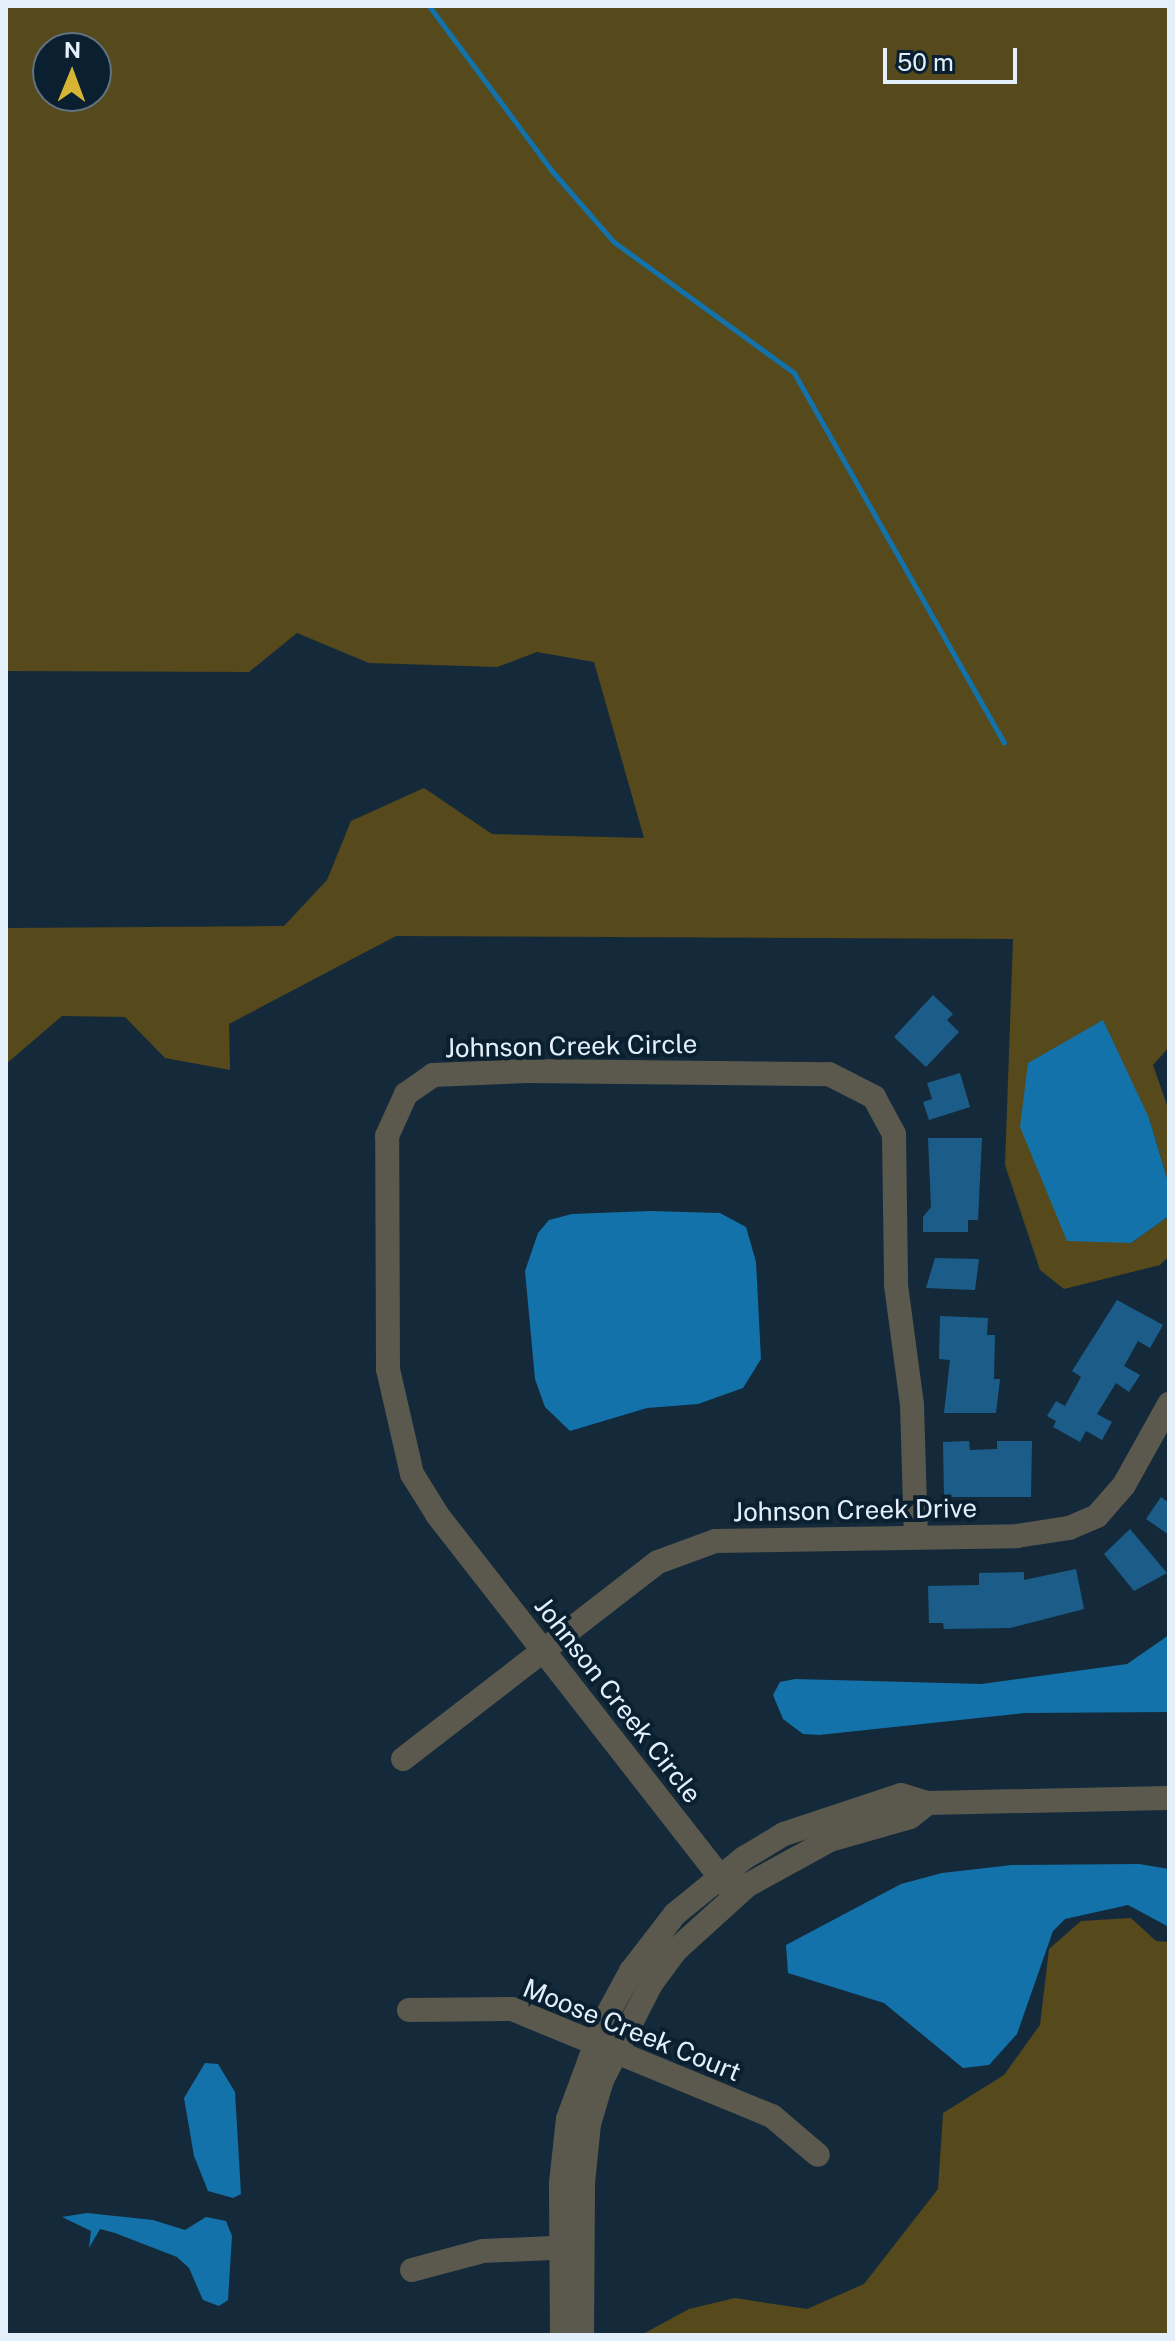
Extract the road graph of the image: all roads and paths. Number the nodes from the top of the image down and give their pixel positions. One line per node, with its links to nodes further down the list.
1 (1169, 1404): 2 (street, Johnson Creek Drive)
2 (916, 1536): 3 (street, Johnson Creek Drive); 3 (street, Johnson Creek Circle)
3 (544, 1651): 4 (street, Johnson Creek Drive); 6 (street, Johnson Creek Circle)
4 (403, 1759)
5 (1169, 1798): 6 (street)
6 (728, 1886): 8 (street)
7 (409, 2010): 8 (street, Moose Creek Court)
8 (604, 2047): 9 (street, Moose Creek Court); 10 (street)
9 (818, 2155)
10 (571, 2247): 11 (street); 12 (street); 13 (street)
11 (412, 2270)
12 (562, 2335)
13 (582, 2335)

